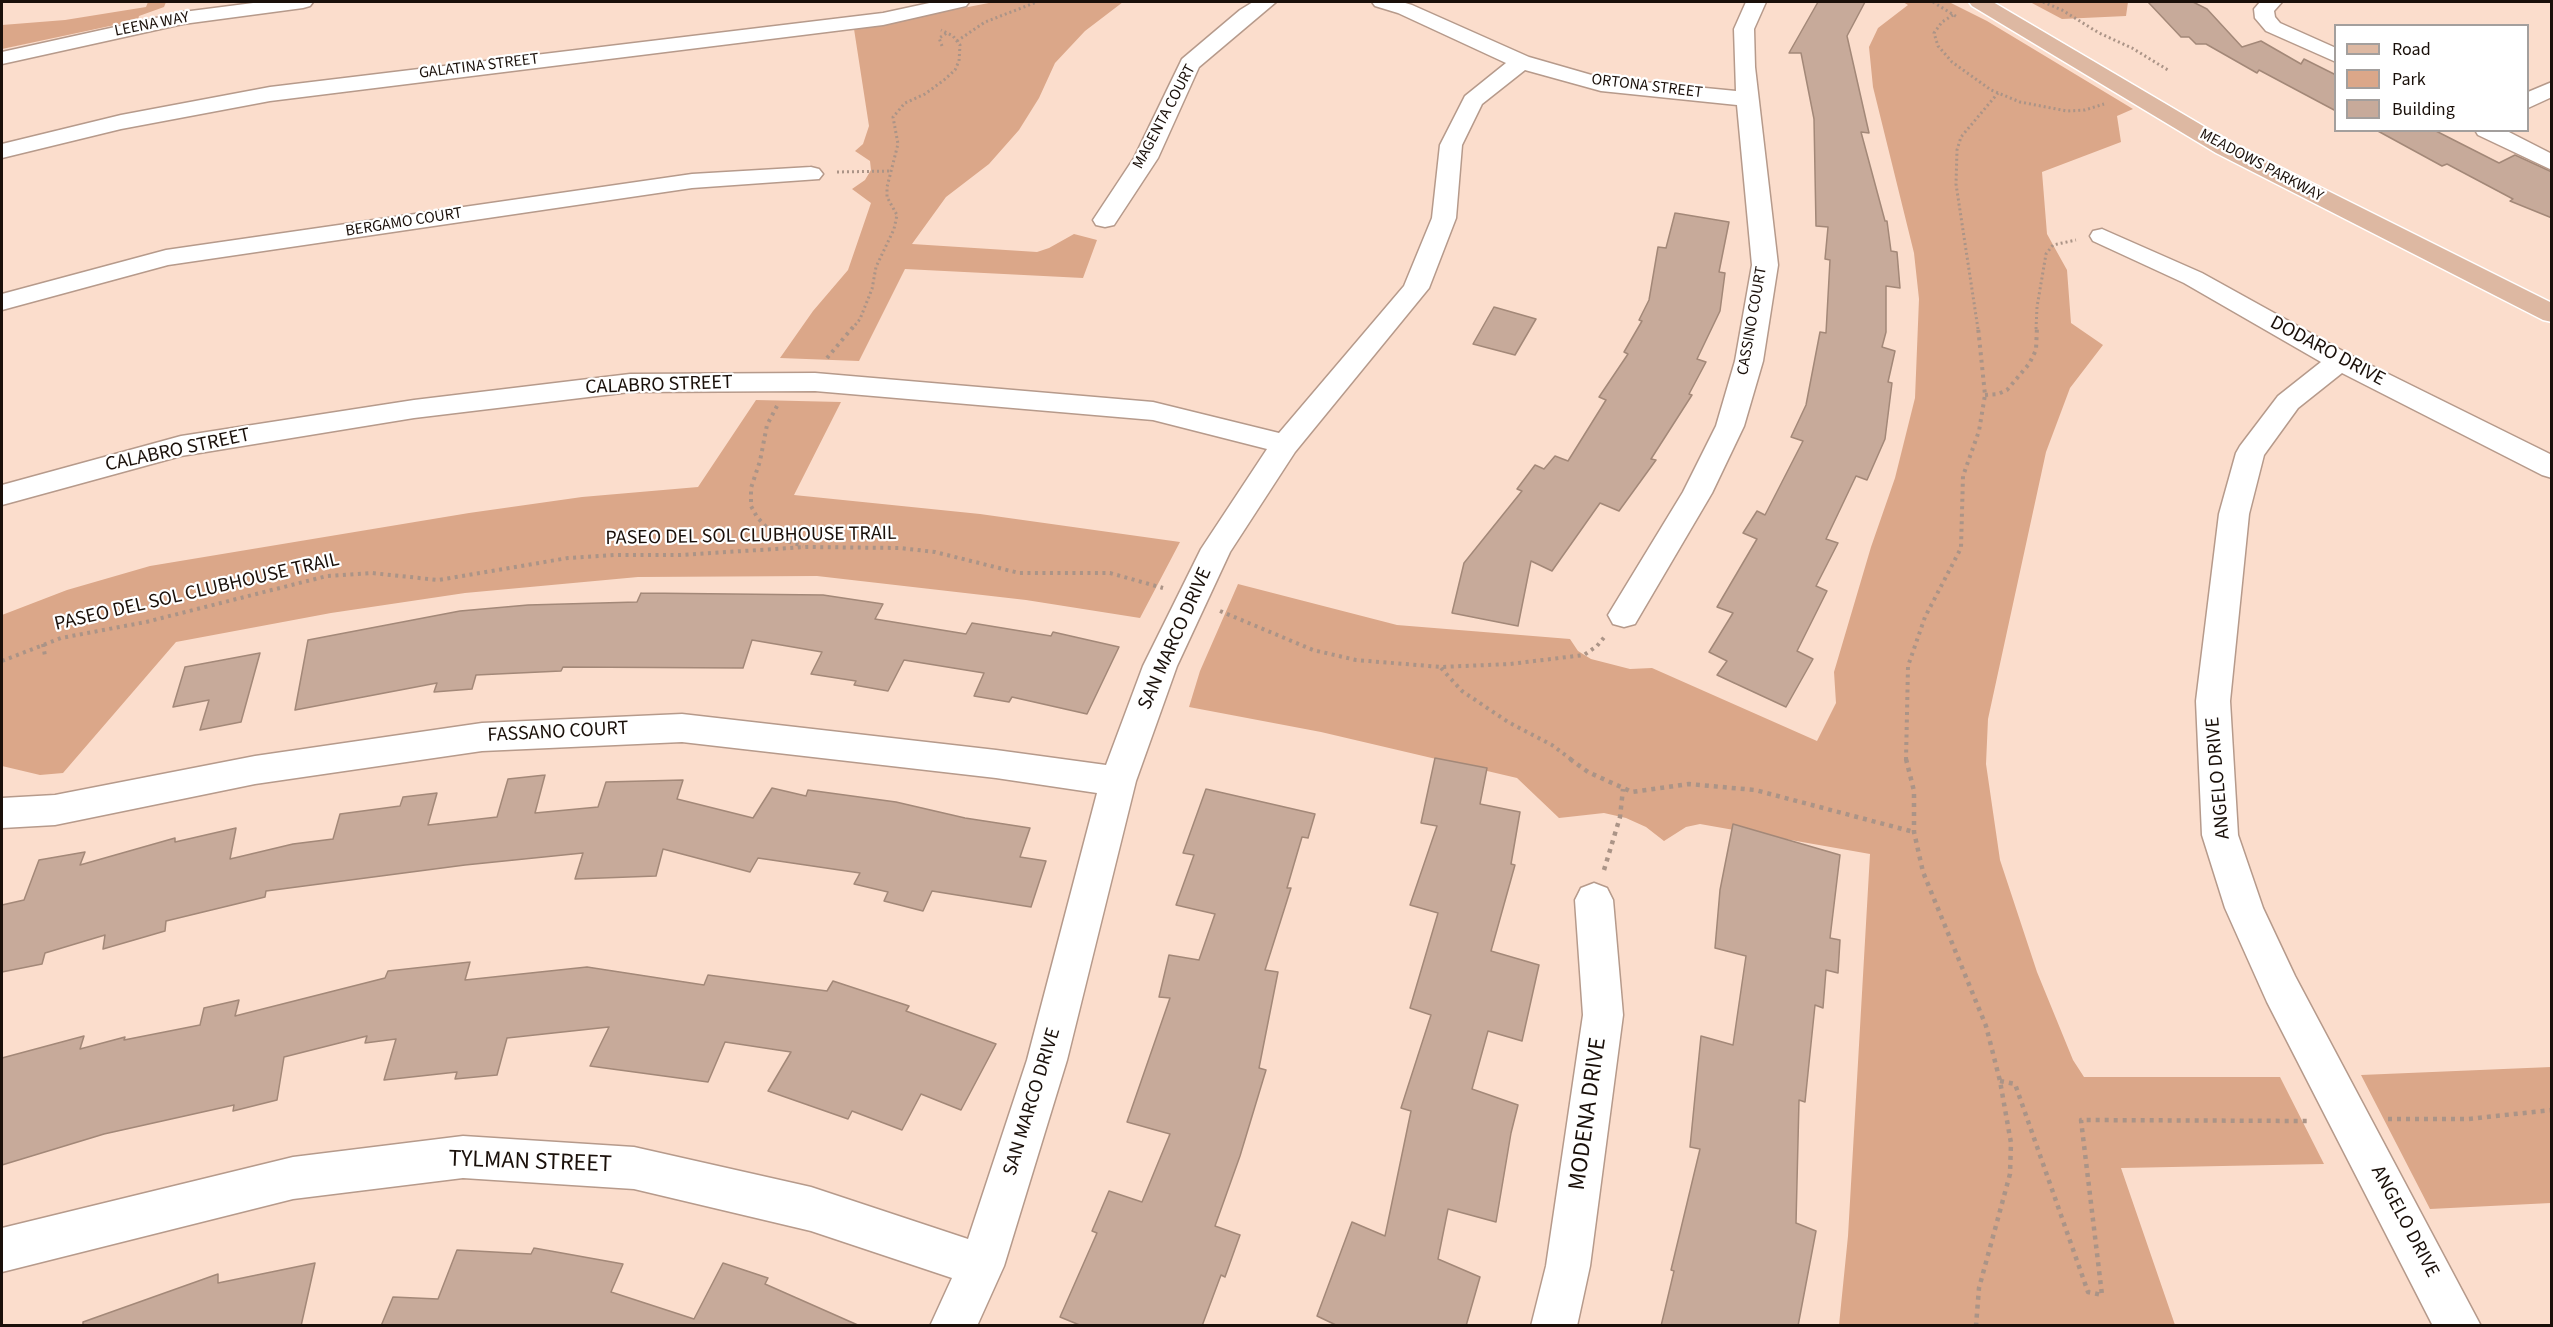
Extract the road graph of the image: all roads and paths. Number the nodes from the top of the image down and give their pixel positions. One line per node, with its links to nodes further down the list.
1 (303, 2): 11 (street, LEENA WAY)
2 (959, 2): 14 (street, GALATINA STREET)
3 (1037, 2): 17 (path)
4 (1266, 2): 33 (street, MAGENTA COURT)
5 (1382, 2): 21 (street, ORTONA STREET)
6 (1756, 2): 25 (street, CASSINO COURT)
7 (1979, 2): 37 (main road, MEADOWS PARKWAY)
8 (2014, 2): 35 (main road, MEADOWS PARKWAY)
9 (2043, 2): 12 (path)
10 (2061, 4): 12 (path)
11 (185, 10): 20 (street, LEENA WAY)
12 (2062, 10): 22 (path)
13 (2268, 10): 19 (street)
14 (912, 12): 16 (path); 29 (street, GALATINA STREET)
15 (1953, 15): 24 (path)
16 (948, 33): 17 (path); 18 (path)
17 (957, 41): 31 (path)
18 (942, 46)
19 (2334, 55)
20 (2, 58)
21 (1521, 62): 25 (street, ORTONA STREET); 41 (street, SAN MARCO DRIVE)
22 (2168, 70)
23 (2552, 88): 26 (street)
24 (1998, 93): 27 (path); 40 (path)
25 (1747, 99): 46 (street, CASSINO COURT)
26 (2529, 100)
27 (2107, 102)
28 (2490, 132): 30 (street)
29 (2, 151)
30 (2552, 163)
31 (891, 171): 32 (path); 39 (path)
32 (811, 174): 36 (street, BERGAMO COURT)
33 (1105, 220)
34 (2102, 236): 38 (street, DODARO DRIVE); 40 (path)
35 (2552, 291)
36 (2, 302)
37 (2552, 314)
38 (2340, 361): 42 (street, DODARO DRIVE); 58 (street, ANGELO DRIVE)
39 (801, 382): 41 (street, CALABRO STREET); 43 (street, CALABRO STREET); 44 (path)
40 (1985, 395): 54 (path)
41 (1285, 445): 45 (street, SAN MARCO DRIVE)
42 (2552, 468)
43 (2, 495)
44 (806, 547): 45 (path, PASEO DEL SOL CLUBHOUSE TRAIL); 47 (path, PASEO DEL SOL CLUBHOUSE TRAIL)
45 (1191, 600): 50 (path, PASEO DEL SOL CLUBHOUSE TRAIL); 51 (street, SAN MARCO DRIVE)
46 (1624, 615): 50 (path, PASEO DEL SOL CLUBHOUSE TRAIL)
47 (44, 644): 48 (path); 49 (path, PASEO DEL SOL CLUBHOUSE TRAIL)
48 (45, 656)
49 (2, 661)
50 (1441, 667): 52 (path)
51 (1118, 781): 53 (street, FASSANO COURT); 60 (street, SAN MARCO DRIVE)
52 (1623, 789): 54 (path); 55 (path)
53 (2, 813)
54 (1914, 832): 56 (path)
55 (1594, 900): 62 (street, MODENA DRIVE)
56 (2000, 1081): 58 (path); 63 (path)
57 (2552, 1110): 58 (path)
58 (2351, 1120): 64 (street, ANGELO DRIVE)
59 (2, 1250): 60 (street, TYLMAN STREET)
60 (982, 1266): 61 (street, SAN MARCO DRIVE)
61 (952, 1326)
62 (1554, 1326)
63 (1976, 1326)
64 (2458, 1326)

